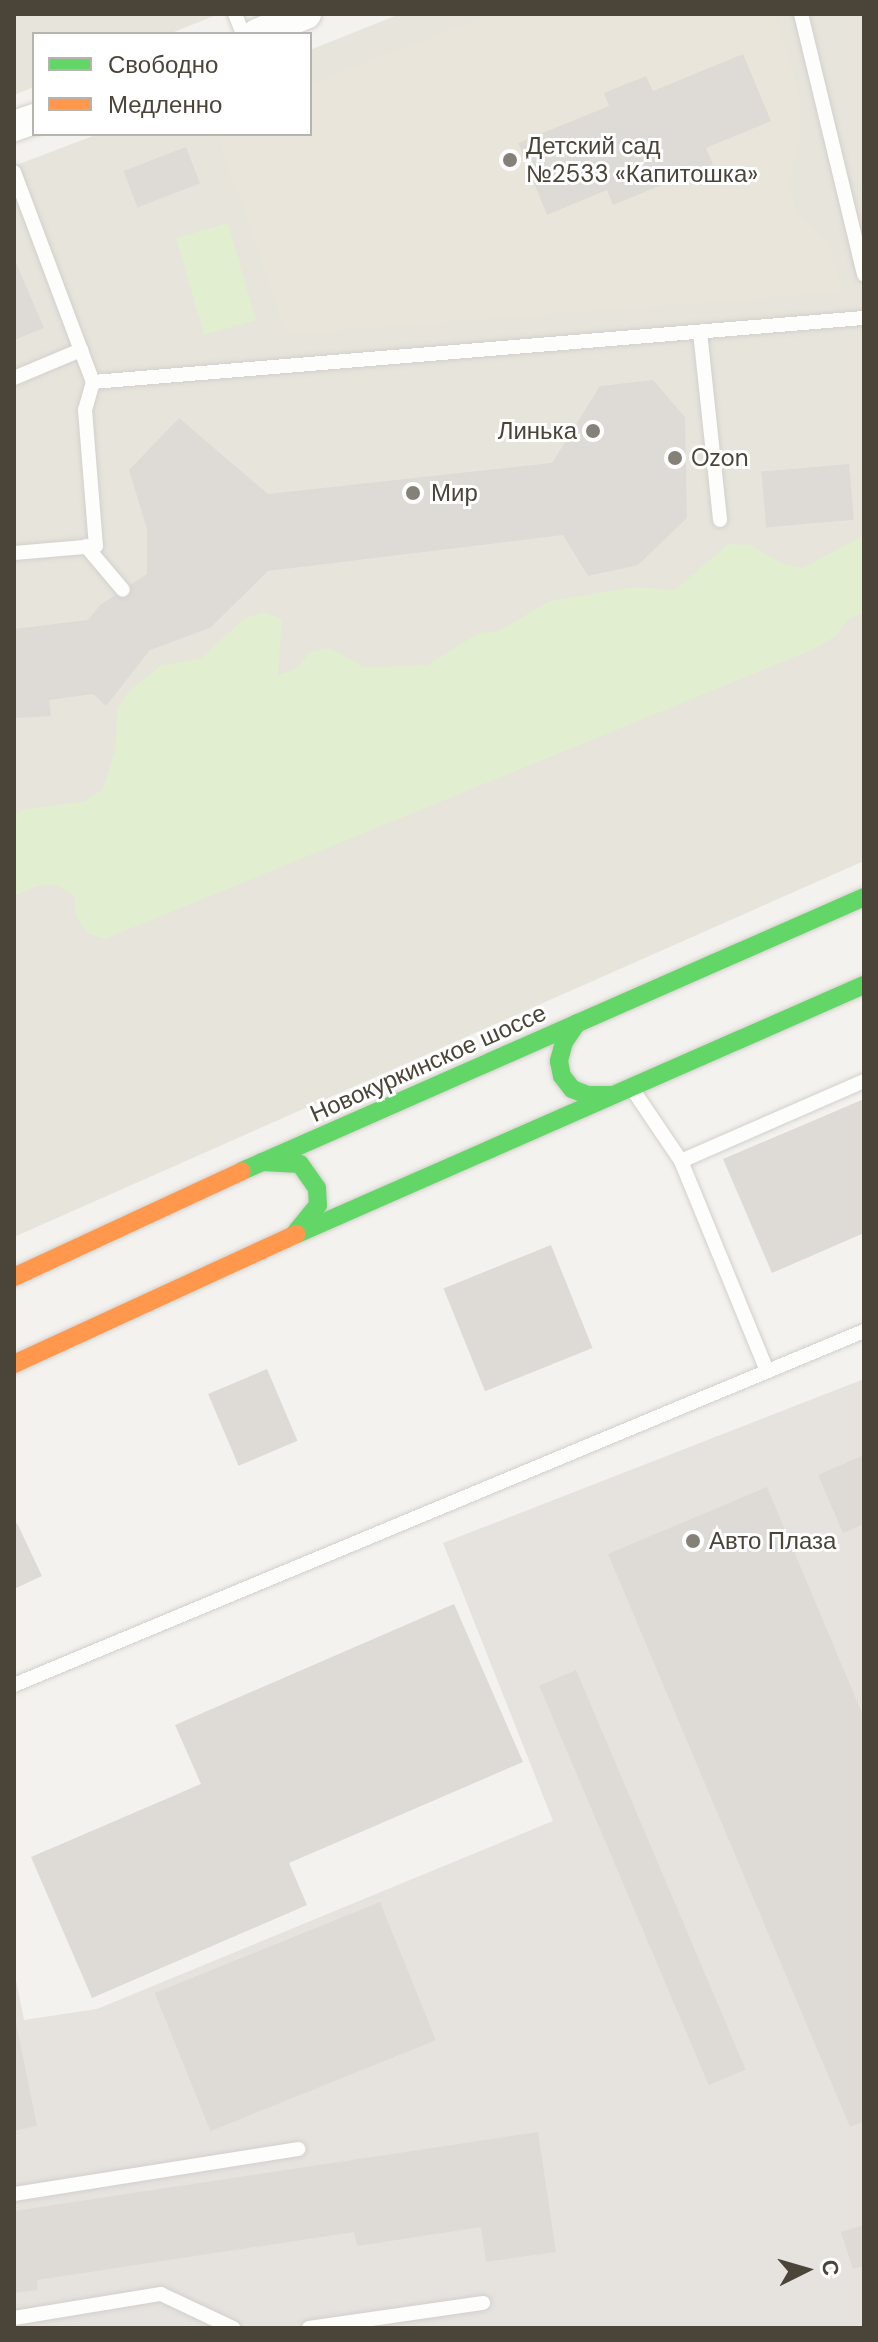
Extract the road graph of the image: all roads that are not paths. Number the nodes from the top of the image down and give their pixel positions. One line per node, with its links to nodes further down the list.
1 (306, 14): 3 (street)
2 (801, 14): 5 (lane)
3 (262, 32)
4 (14, 172): 8 (lane)
5 (864, 275)
6 (864, 318): 7 (lane)
7 (700, 332): 10 (lane); 11 (lane)
8 (81, 350): 9 (lane); 10 (lane)
9 (14, 378)
10 (93, 382): 12 (lane)
11 (720, 520)
12 (86, 546): 13 (lane); 14 (lane)
13 (14, 553)
14 (123, 590)
15 (864, 897): 17 (main road, Новокуркинское шоссе)
16 (864, 985): 19 (main road)
17 (577, 1023): 20 (main road); 22 (main road, Новокуркинское шоссе)
18 (864, 1081): 21 (lane)
19 (631, 1087): 20 (main road); 21 (lane)
20 (612, 1095): 23 (main road)
21 (681, 1161): 27 (lane)
22 (262, 1162): 23 (main road); 24 (main road, Новокуркинское шоссе)
23 (294, 1235): 26 (main road)
24 (14, 1277)
25 (864, 1331): 27 (lane)
26 (14, 1364)
27 (767, 1371): 28 (lane)
28 (14, 1685)
29 (298, 2149): 30 (lane)
30 (14, 2194)
31 (483, 2303): 34 (lane)
32 (14, 2318): 33 (lane)
33 (233, 2328)
34 (309, 2328)

